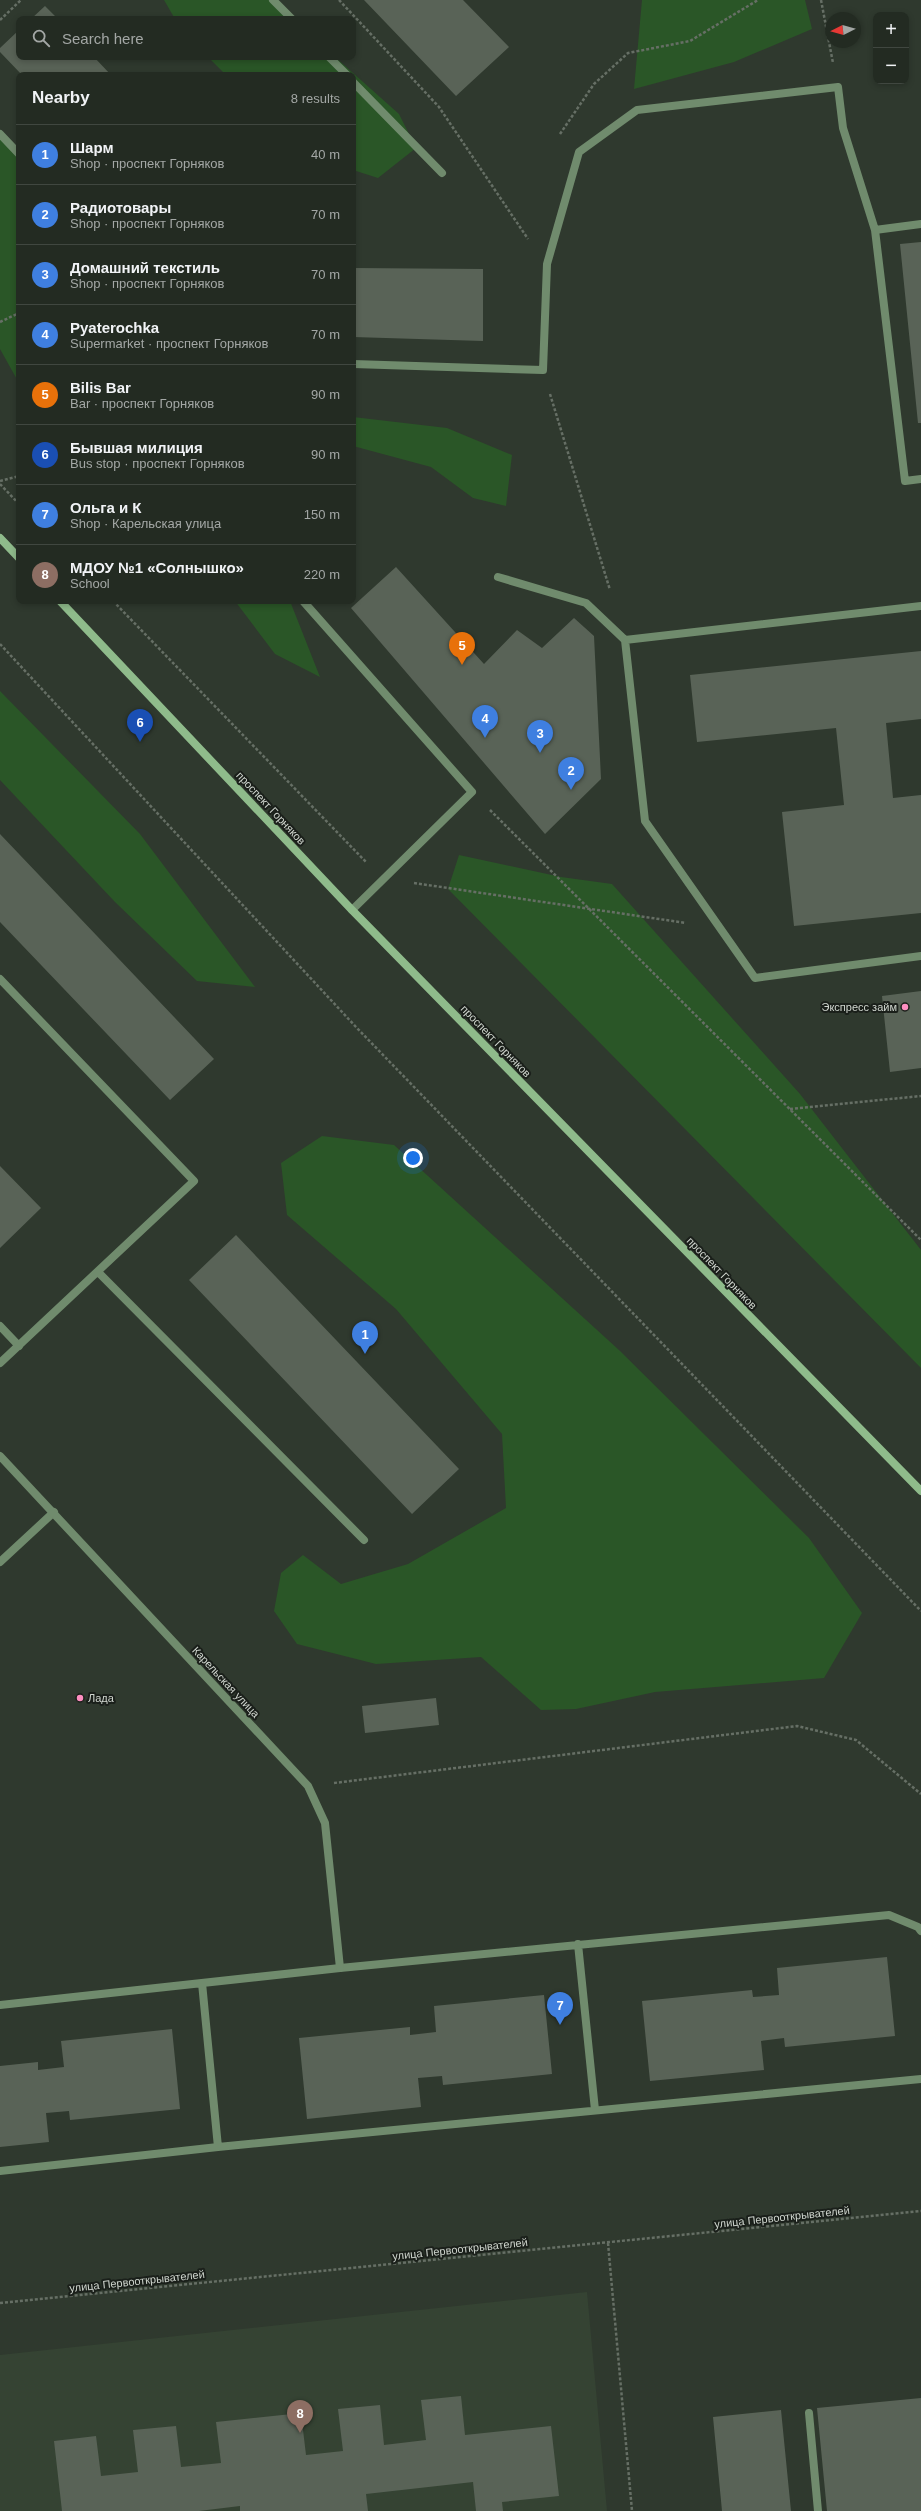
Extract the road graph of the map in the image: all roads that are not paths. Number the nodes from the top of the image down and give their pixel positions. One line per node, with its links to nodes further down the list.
1 (273, 0): 2 (street)
2 (289, 16)
3 (332, 60): 4 (street)
4 (344, 72)
5 (356, 85): 8 (street)
6 (0, 134): 7 (street)
7 (16, 151)
8 (442, 173)
9 (921, 224): 10 (street)
10 (875, 230): 11 (street); 12 (street)
11 (356, 364)
12 (921, 479)
13 (0, 538): 14 (main road)
14 (16, 555)
15 (498, 577): 19 (street)
16 (63, 604): 20 (main road, проспект Горняков)
17 (306, 604): 20 (street)
18 (921, 606): 19 (street)
19 (625, 640): 21 (street)
20 (352, 910): 28 (main road, проспект Горняков)
21 (921, 956)
22 (0, 979): 23 (street)
23 (98, 1272): 25 (street); 30 (street)
24 (0, 1326): 25 (street)
25 (19, 1346): 26 (street)
26 (0, 1363)
27 (0, 1456): 29 (street, Карельская улица)
28 (921, 1491)
29 (54, 1512): 31 (street); 34 (street, Карельская улица)
30 (364, 1540)
31 (0, 1562)
32 (921, 1931): 33 (street)
33 (578, 1944): 34 (street); 38 (street)
34 (340, 1968): 35 (street)
35 (202, 1983): 36 (street); 39 (street)
36 (0, 2005)
37 (921, 2079): 38 (street)
38 (595, 2110): 39 (street)
39 (218, 2148): 40 (street)
40 (0, 2171)
41 (808, 2413): 42 (street)
42 (818, 2511)

